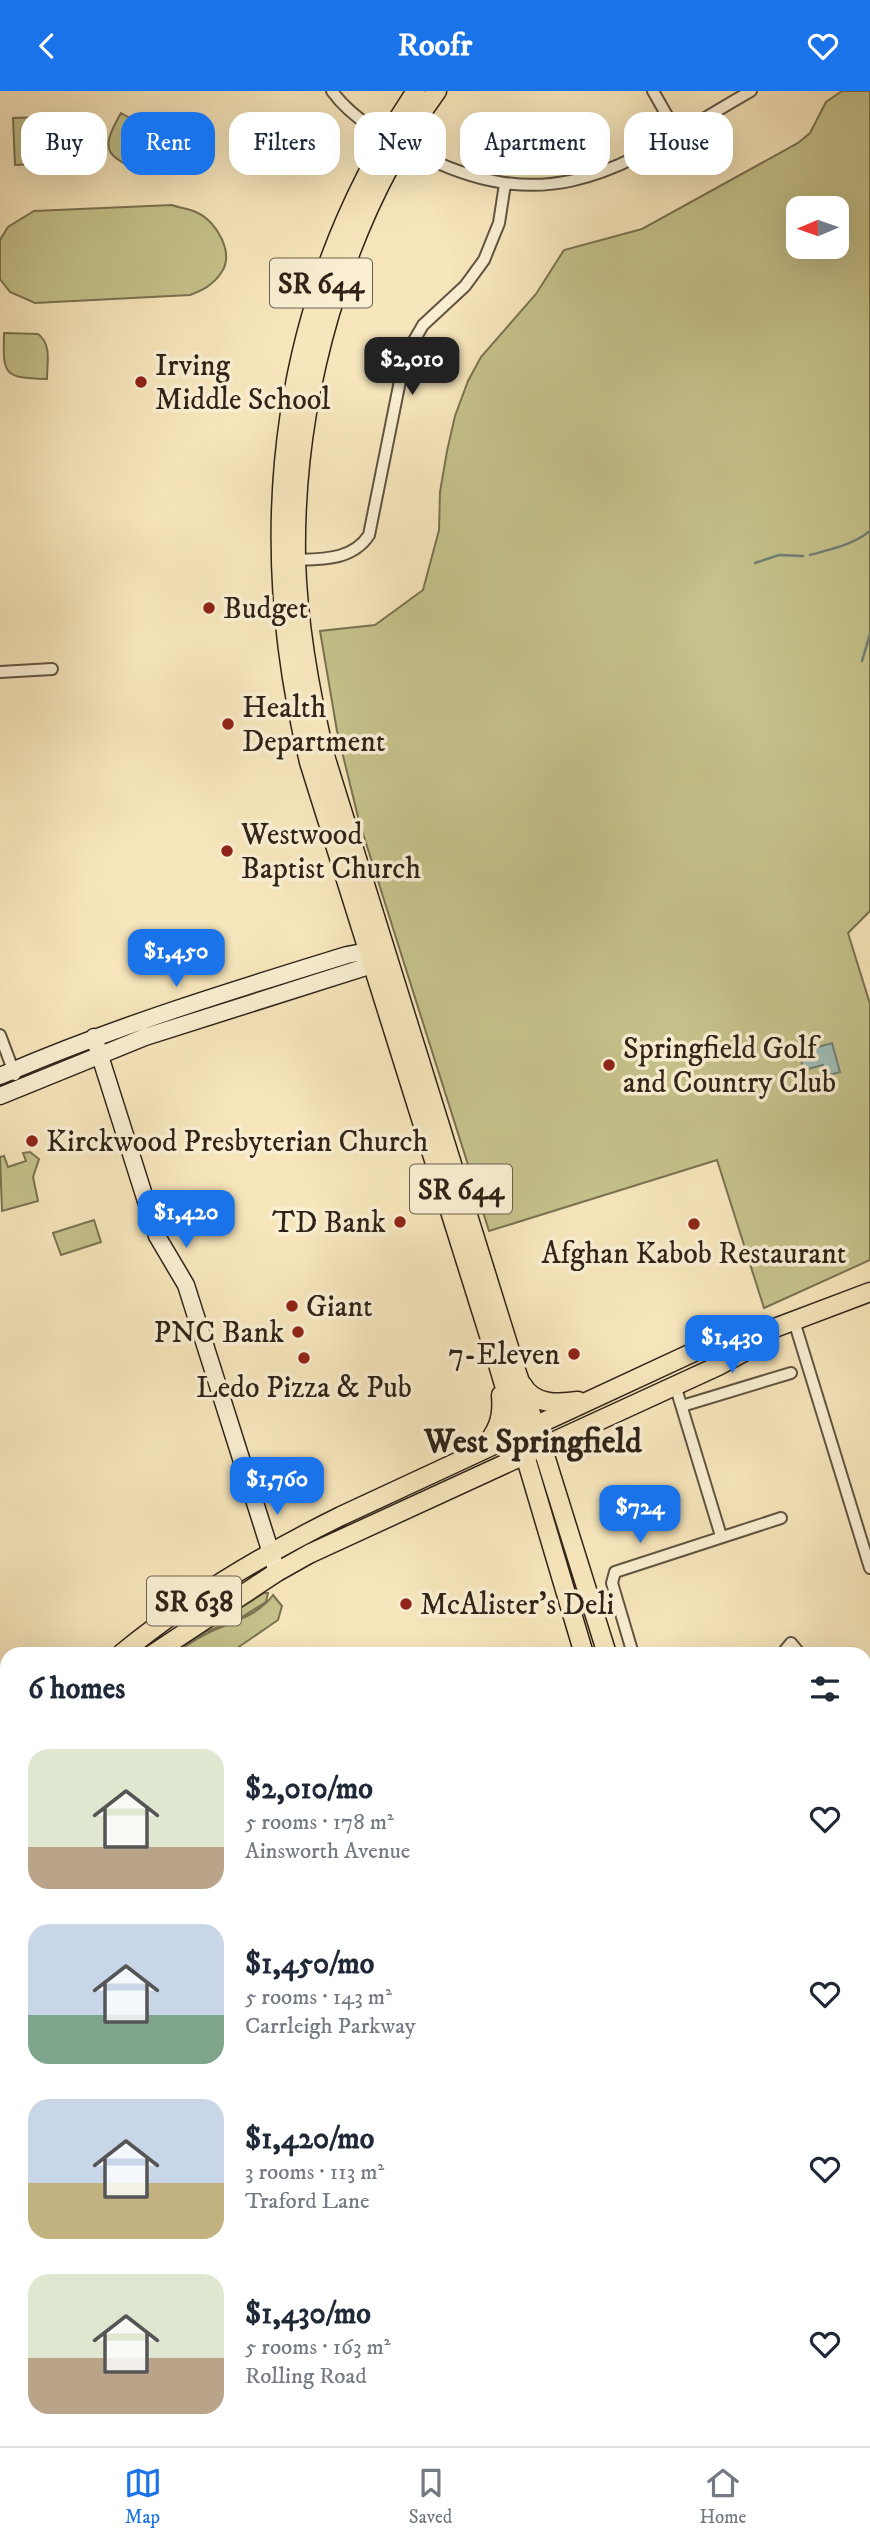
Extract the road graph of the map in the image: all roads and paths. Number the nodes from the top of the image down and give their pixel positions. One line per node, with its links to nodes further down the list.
1 (332, 91): 10 (street)
2 (416, 91): 6 (main road, SR 644)
3 (436, 91): 7 (main road, SR 644)
4 (653, 91): 8 (street)
5 (751, 91): 9 (street)
6 (407, 112)
7 (418, 112)
8 (665, 112)
9 (715, 112)
10 (354, 114)
11 (624, 164): 14 (street)
12 (446, 167): 14 (street)
13 (372, 175): 15 (main road, SR 644)
14 (505, 184): 15 (street)
15 (288, 560): 18 (main road, SR 644); 19 (main road, SR 644)
16 (51, 669): 17 (street)
17 (0, 672)
18 (387, 953): 19 (street); 29 (main road, SR 644)
19 (370, 958): 21 (street); 22 (street); 29 (main road, SR 644)
20 (0, 1035): 23 (street)
21 (94, 1037): 22 (street); 23 (street)
22 (101, 1054): 24 (street); 42 (street)
23 (7, 1074): 24 (street)
24 (20, 1087): 25 (street)
25 (0, 1096)
26 (870, 1292): 27 (main road, SR 638)
27 (794, 1321): 28 (main road, SR 638); 41 (street)
28 (764, 1332): 31 (main road, SR 638); 32 (main road, SR 638)
29 (508, 1372): 32 (main road); 34 (main road, SR 644); 35 (main road, SR 644); 37 (main road)
30 (791, 1374): 33 (street)
31 (675, 1385): 33 (street); 36 (main road, SR 638)
32 (592, 1400): 34 (main road, SR 638)
33 (682, 1406): 40 (street)
34 (535, 1425): 35 (main road, SR 638); 36 (main road, SR 644)
35 (518, 1435): 37 (main road, SR 638); 38 (main road, SR 644)
36 (542, 1446): 38 (main road, SR 638); 48 (main road, SR 644)
37 (478, 1454): 42 (main road, SR 638)
38 (525, 1454): 44 (main road, SR 638); 47 (main road, SR 644)
39 (781, 1518): 40 (street)
40 (721, 1535): 49 (street)
41 (866, 1543): 43 (street)
42 (270, 1553): 44 (street); 45 (main road, SR 638)
43 (870, 1568)
44 (276, 1572): 46 (main road, SR 638)
45 (131, 1647)
46 (164, 1647)
47 (582, 1647)
48 (605, 1647)
49 (631, 1647)

